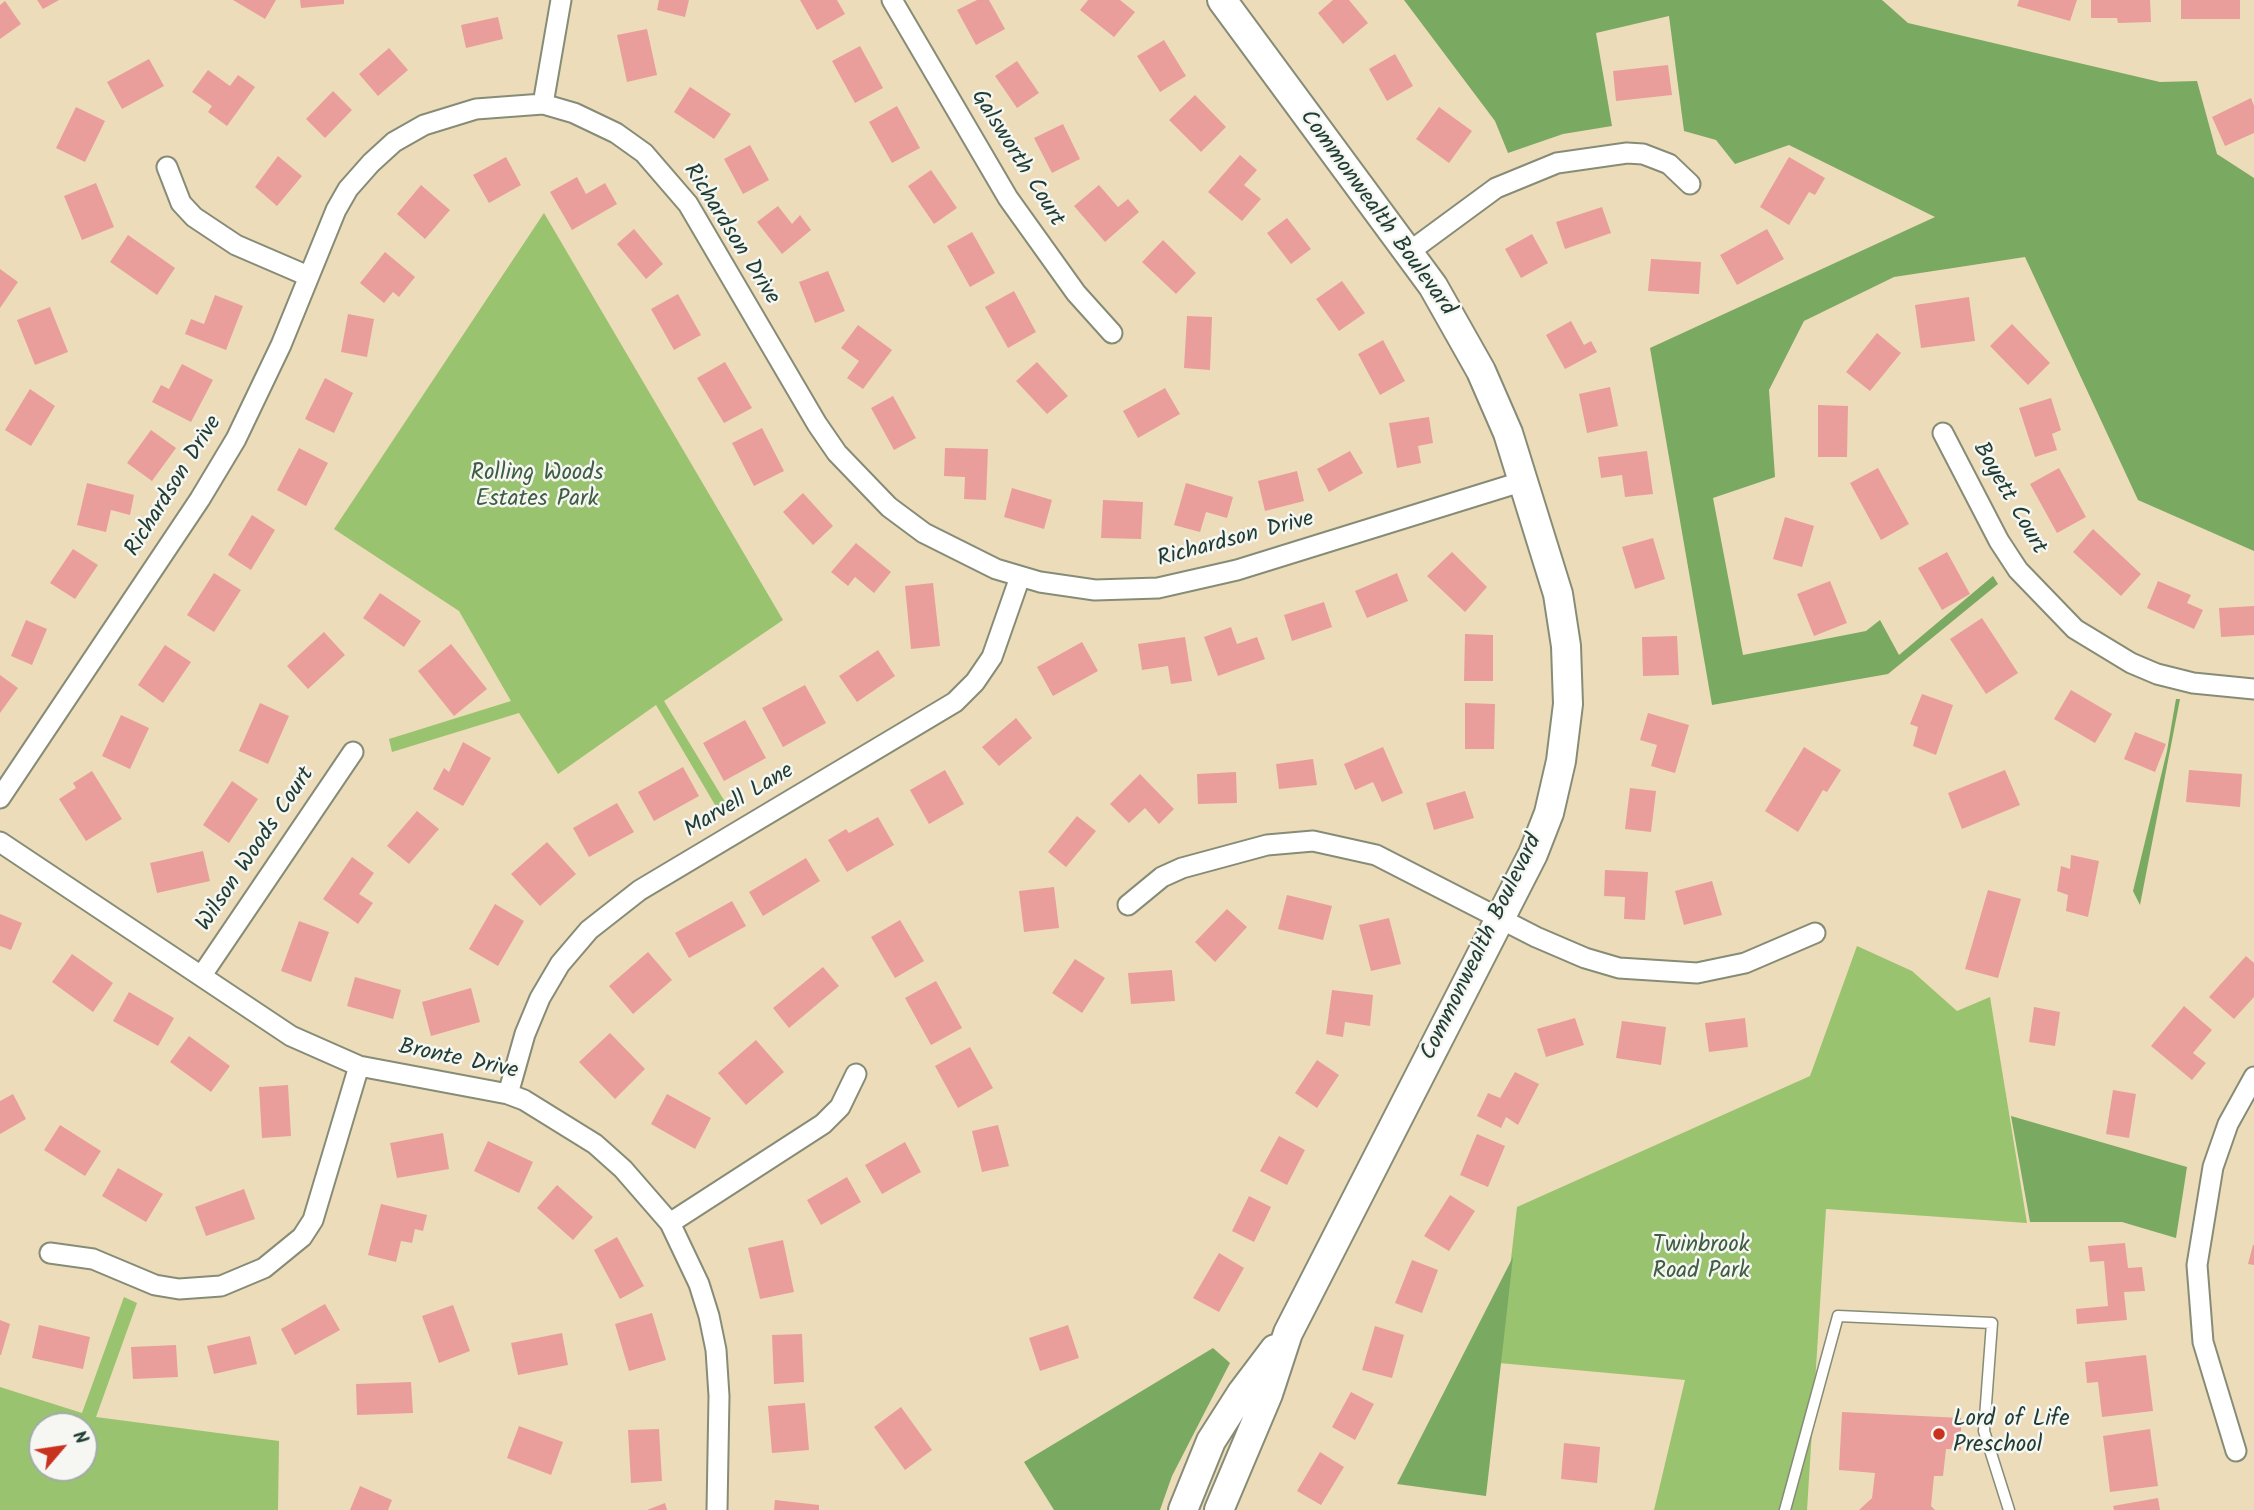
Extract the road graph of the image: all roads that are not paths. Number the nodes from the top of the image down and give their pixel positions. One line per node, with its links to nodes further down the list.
1 (561, 0): 4 (street)
2 (892, 0): 9 (street, Galsworth Court)
3 (1222, 0): 7 (street, Commonwealth Boulevard)
4 (543, 104): 8 (street, Richardson Drive); 12 (street, Richardson Drive)
5 (167, 167): 8 (street)
6 (1690, 184): 7 (street)
7 (1409, 252): 11 (street, Commonwealth Boulevard)
8 (308, 276): 15 (street, Richardson Drive)
9 (1112, 333)
10 (1943, 433): 13 (street, Boyett Court)
11 (1524, 481): 12 (street, Richardson Drive); 18 (street, Commonwealth Boulevard)
12 (1020, 577): 24 (street, Marvell Lane)
13 (2254, 689)
14 (353, 752): 20 (street, Wilson Woods Court)
15 (0, 798)
16 (0, 842): 20 (street, Bronte Drive)
17 (1128, 905): 18 (street)
18 (1501, 919): 19 (street); 27 (street, Commonwealth Boulevard)
19 (1815, 933)
20 (202, 975): 21 (street, Bronte Drive)
21 (359, 1066): 24 (street, Bronte Drive); 26 (street)
22 (856, 1073): 25 (street)
23 (2254, 1077): 28 (street)
24 (508, 1094): 25 (street, Bronte Drive)
25 (670, 1223): 29 (street, Bronte Drive)
26 (50, 1253)
27 (1288, 1333): 30 (street, Commonwealth Boulevard); 31 (street, Commonwealth Boulevard)
28 (2236, 1451)
29 (717, 1510)
30 (1183, 1510)
31 (1219, 1510)
32 (1785, 1510): 33 (lane)
33 (2008, 1510)

